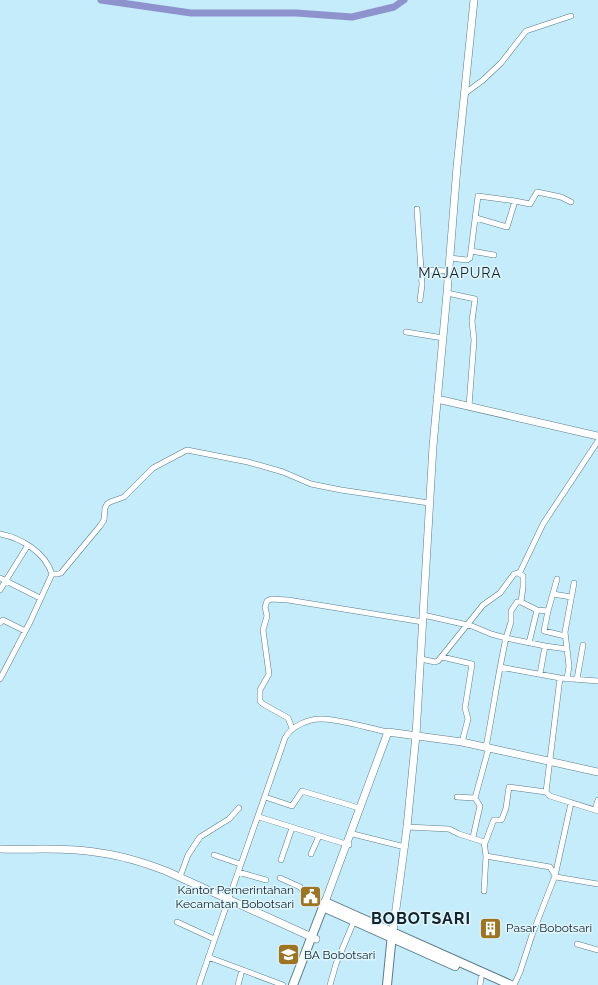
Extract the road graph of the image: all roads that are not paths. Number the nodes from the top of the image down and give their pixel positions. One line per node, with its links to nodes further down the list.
1 (474, 0): 3 (street)
2 (571, 16): 3 (street)
3 (464, 94): 10 (street)
4 (515, 201): 5 (street); 7 (street); 7 (street)
5 (571, 202)
6 (417, 210): 11 (street)
7 (476, 218): 8 (street)
8 (471, 250): 9 (street); 10 (street)
9 (494, 255)
10 (450, 258): 12 (street)
11 (421, 270): 12 (street); 14 (street)
12 (449, 270): 13 (street)
13 (447, 293): 16 (street); 18 (street)
14 (420, 300)
15 (406, 332): 16 (street)
16 (443, 338): 17 (street)
17 (437, 399): 18 (street); 21 (street)
18 (469, 406): 19 (street)
19 (598, 435)
20 (598, 441): 24 (street)
21 (429, 503): 25 (street); 37 (street)
22 (0, 534): 23 (street)
23 (28, 545): 25 (street); 28 (street)
24 (518, 573): 34 (street); 39 (street)
25 (52, 574): 33 (street)
26 (0, 578): 28 (street)
27 (557, 579): 31 (street)
28 (6, 580): 30 (street); 33 (street)
29 (574, 583): 32 (street)
30 (0, 590)
31 (553, 594): 32 (street); 36 (street)
32 (570, 597): 41 (street)
33 (40, 598): 40 (street)
34 (521, 602): 35 (street); 42 (street)
35 (537, 610): 36 (street); 43 (street)
36 (548, 611): 41 (street)
37 (423, 618): 39 (street); 48 (street); 56 (street)
38 (0, 623): 40 (street)
39 (467, 625): 42 (street); 47 (street)
40 (25, 631): 52 (street)
41 (565, 636): 46 (street)
42 (506, 638): 43 (street); 49 (street)
43 (529, 643): 45 (street)
44 (582, 645): 54 (street)
45 (545, 646): 46 (street); 50 (street)
46 (567, 649): 53 (street)
47 (442, 657): 48 (street); 59 (street)
48 (421, 659): 58 (street)
49 (500, 667): 50 (street); 60 (street)
50 (540, 674): 51 (street)
51 (560, 678): 53 (street); 61 (street)
52 (0, 679)
53 (567, 679): 54 (street)
54 (577, 680): 55 (street)
55 (598, 681)
56 (292, 728): 57 (street); 64 (street)
57 (390, 732): 58 (street); 70 (street); 75 (street)
58 (416, 735): 59 (street); 73 (street)
59 (462, 742): 60 (street)
60 (487, 747): 61 (street); 66 (street)
61 (551, 761): 62 (street); 63 (street)
62 (598, 772)
63 (546, 792): 68 (street); 78 (street)
64 (265, 797): 70 (street); 72 (street)
65 (457, 797): 66 (street)
66 (475, 798): 77 (street)
67 (598, 800): 71 (street)
68 (571, 803): 71 (street); 88 (street)
69 (239, 808): 89 (street)
70 (359, 808): 79 (street)
71 (597, 811)
72 (259, 817): 74 (street); 86 (street)
73 (407, 826): 77 (street); 80 (street)
74 (292, 828): 76 (street); 85 (street)
75 (353, 834): 79 (street); 80 (street)
76 (319, 836): 79 (street); 82 (street)
77 (473, 838): 78 (street)
78 (485, 843): 84 (street)
79 (348, 844): 95 (street)
80 (405, 847): 98 (street)
81 (0, 849): 89 (street)
82 (311, 854)
83 (214, 855): 86 (street)
84 (486, 856): 88 (street); 93 (street)
85 (281, 860)
86 (240, 864): 87 (street)
87 (238, 872): 91 (street); 94 (street)
88 (555, 876): 92 (street); 115 (street)
89 (180, 877): 94 (street)
90 (280, 878): 95 (street)
91 (266, 880)
92 (598, 884)
93 (484, 891)
94 (228, 899): 99 (street); 100 (street)
95 (326, 905): 96 (main road); 98 (main road); 99 (main road)
96 (354, 921): 98 (main road); 111 (street)
97 (176, 922): 100 (street)
98 (392, 934): 105 (main road); 112 (main road); 114 (main road)
99 (314, 938): 109 (main road); 110 (main road)
100 (214, 939): 103 (street)
101 (577, 944): 102 (street)
102 (598, 950)
103 (208, 957): 104 (street); 106 (street)
104 (242, 970): 107 (street); 108 (street)
105 (481, 981): 113 (main road)
106 (199, 985)
107 (238, 985)
108 (284, 985)
109 (293, 985)
110 (299, 985)
111 (330, 985)
112 (387, 985)
113 (498, 985)
114 (511, 985)
115 (514, 985)

